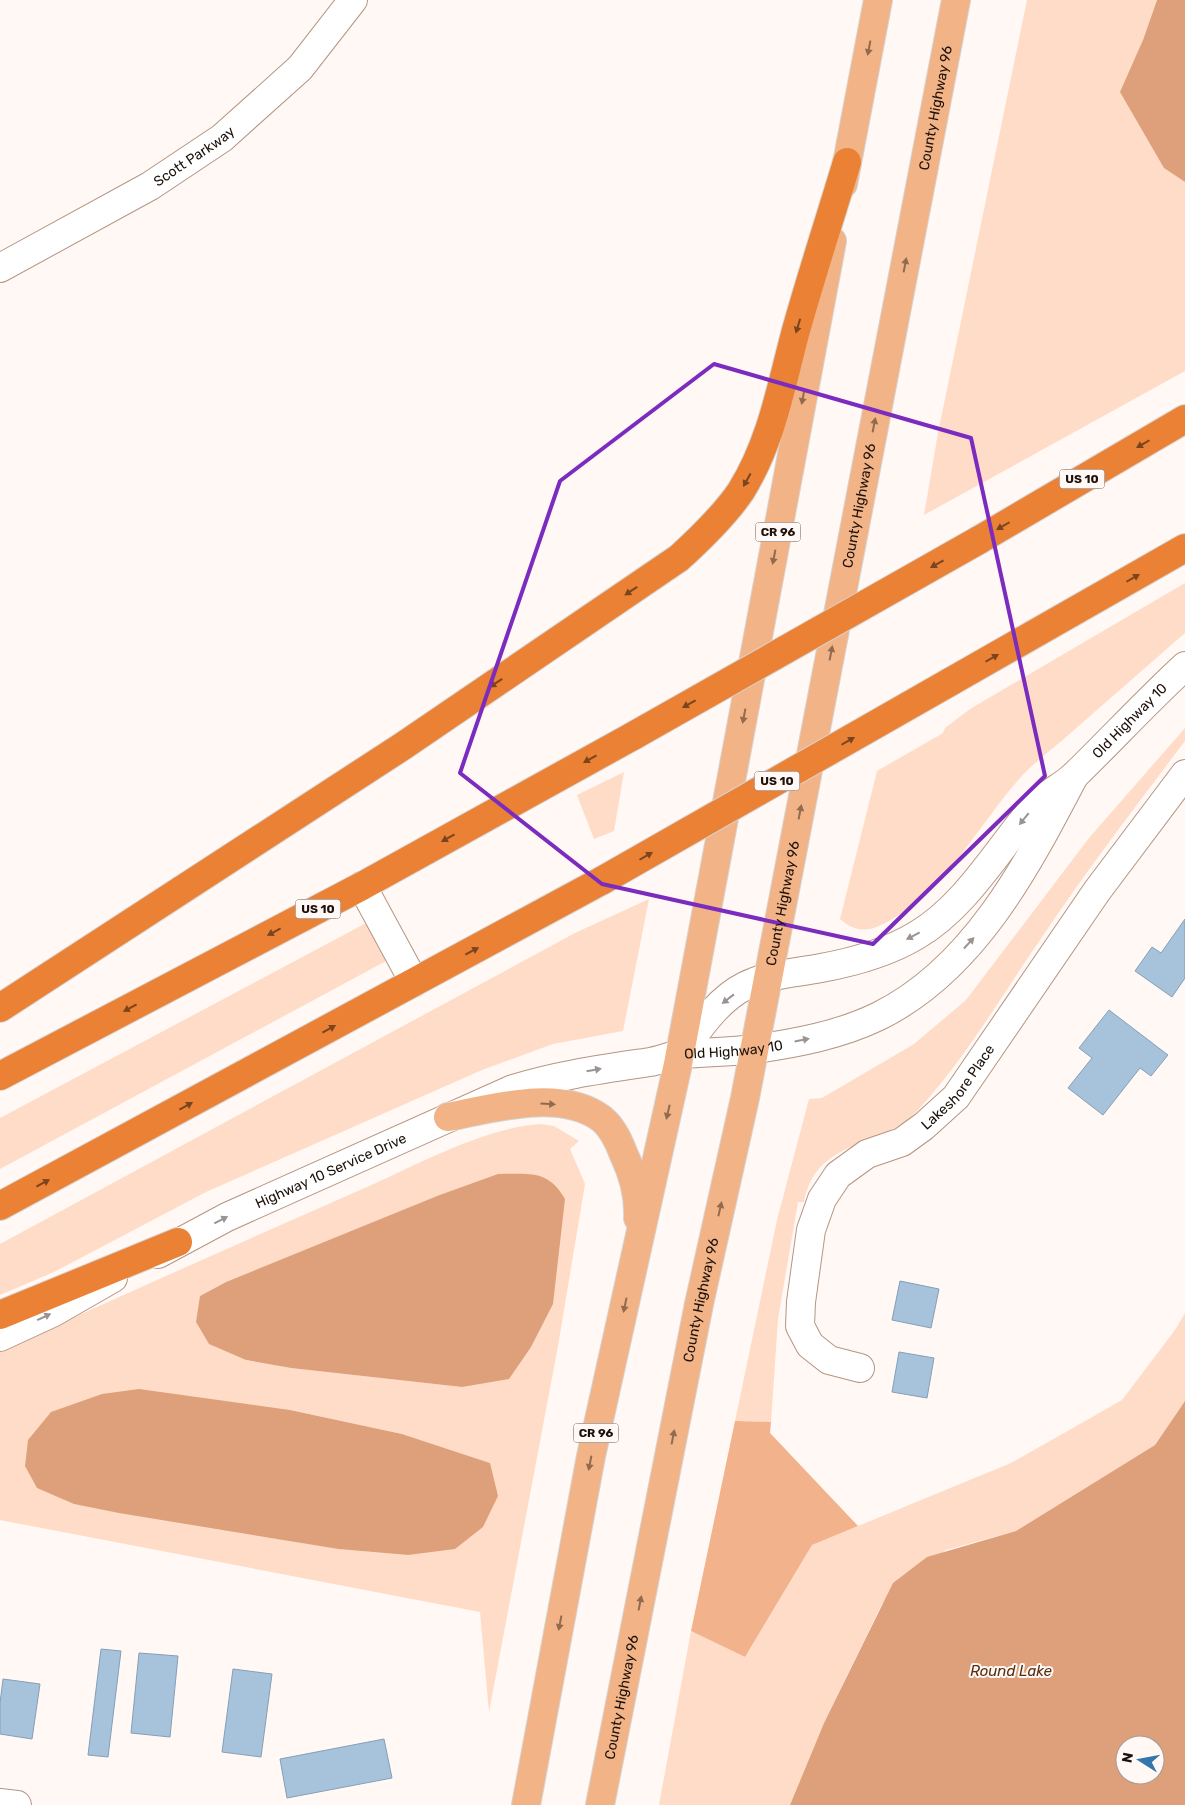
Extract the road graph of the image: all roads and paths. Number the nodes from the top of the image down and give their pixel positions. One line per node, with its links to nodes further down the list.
1 (353, 0): 5 (street, Scott Parkway)
2 (878, 0): 4 (main road, CR 96, one-way to 4)
3 (956, 0): 12 (main road, County Highway 96, one-way to 3)
4 (847, 162): 14 (highway, one-way to 14); 16 (main road, CR 96, one-way to 16)
5 (0, 268)
6 (1182, 427): 11 (highway, US 10, one-way to 11, bridge)
7 (1185, 548): 13 (highway, US 10, one-way to 7, bridge)
8 (1185, 666): 10 (street, Old Highway 10)
9 (1185, 774): 24 (street, Lakeshore Place)
10 (1074, 776): 12 (street, Old Highway 10, one-way to 12); 15 (street, Old Highway 10, one-way to 10)
11 (362, 886): 13 (street); 17 (highway, US 10, one-way to 17)
12 (769, 977): 15 (main road, County Highway 96); 16 (street, Old Highway 10, one-way to 16)
13 (414, 982): 19 (highway, US 10, one-way to 13)
14 (0, 1008)
15 (754, 1049): 16 (street, Old Highway 10); 28 (main road, County Highway 96, one-way to 15)
16 (680, 1054): 18 (street, Highway 10 Service Drive, one-way to 16); 21 (main road, CR 96, one-way to 21)
17 (0, 1076)
18 (448, 1117): 20 (street, Highway 10 Service Drive, one-way to 18); 21 (main road, one-way to 21)
19 (0, 1206)
20 (178, 1242): 22 (highway); 23 (street, Highway 10 Service Drive, one-way to 20)
21 (632, 1273): 27 (main road, CR 96, one-way to 27)
22 (0, 1315)
23 (0, 1337)
24 (860, 1368)
25 (0, 1803): 26 (street)
26 (17, 1805)
27 (526, 1805)
28 (600, 1805)

